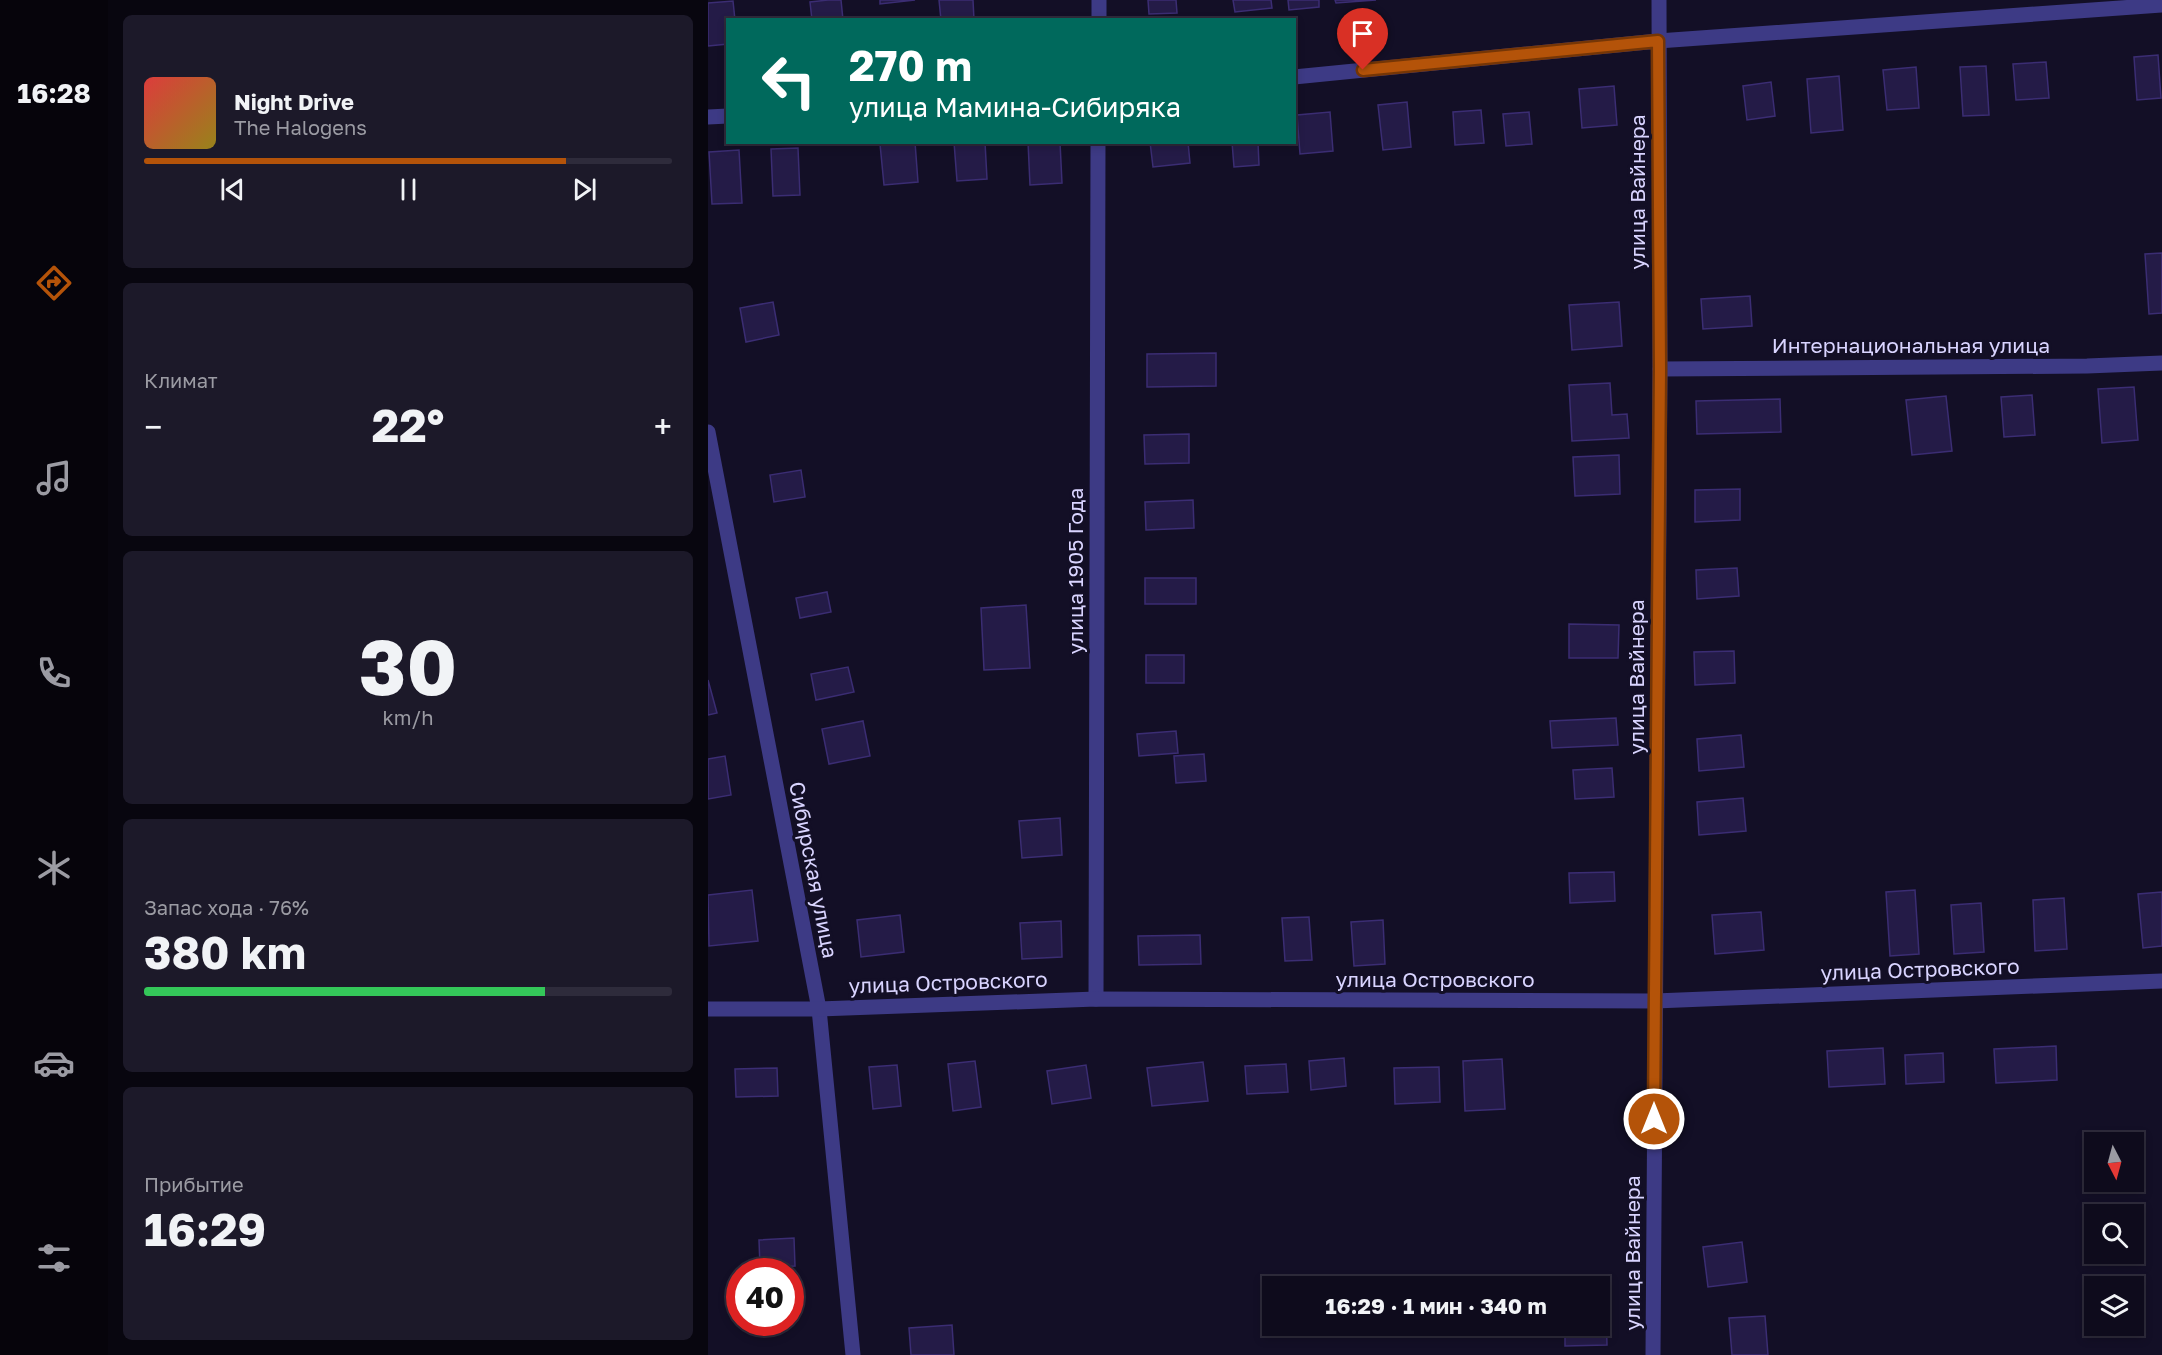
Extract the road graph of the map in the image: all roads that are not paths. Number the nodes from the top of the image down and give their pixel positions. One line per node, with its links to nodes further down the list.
1 (1099, 0): 4 (street)
2 (1659, 0): 5 (street, улица Вайнера)
3 (2162, 5): 5 (street)
4 (1099, 18)
5 (1658, 41): 6 (street); 11 (street, улица Вайнера)
6 (1296, 77)
7 (726, 116): 8 (street)
8 (708, 117)
9 (1098, 144): 14 (street, улица 1905 Года)
10 (2162, 363): 11 (street, Интернациональная улица)
11 (1660, 369): 15 (street, улица Вайнера)
12 (708, 432): 17 (street, Сибирская улица)
13 (2162, 981): 15 (street, улица Островского)
14 (1096, 999): 15 (street, улица Островского); 17 (street, улица Островского)
15 (1655, 1001): 19 (street, улица Вайнера)
16 (708, 1009): 17 (street, улица Островского)
17 (819, 1009): 18 (street, Сибирская улица)
18 (853, 1355)
19 (1653, 1355)

